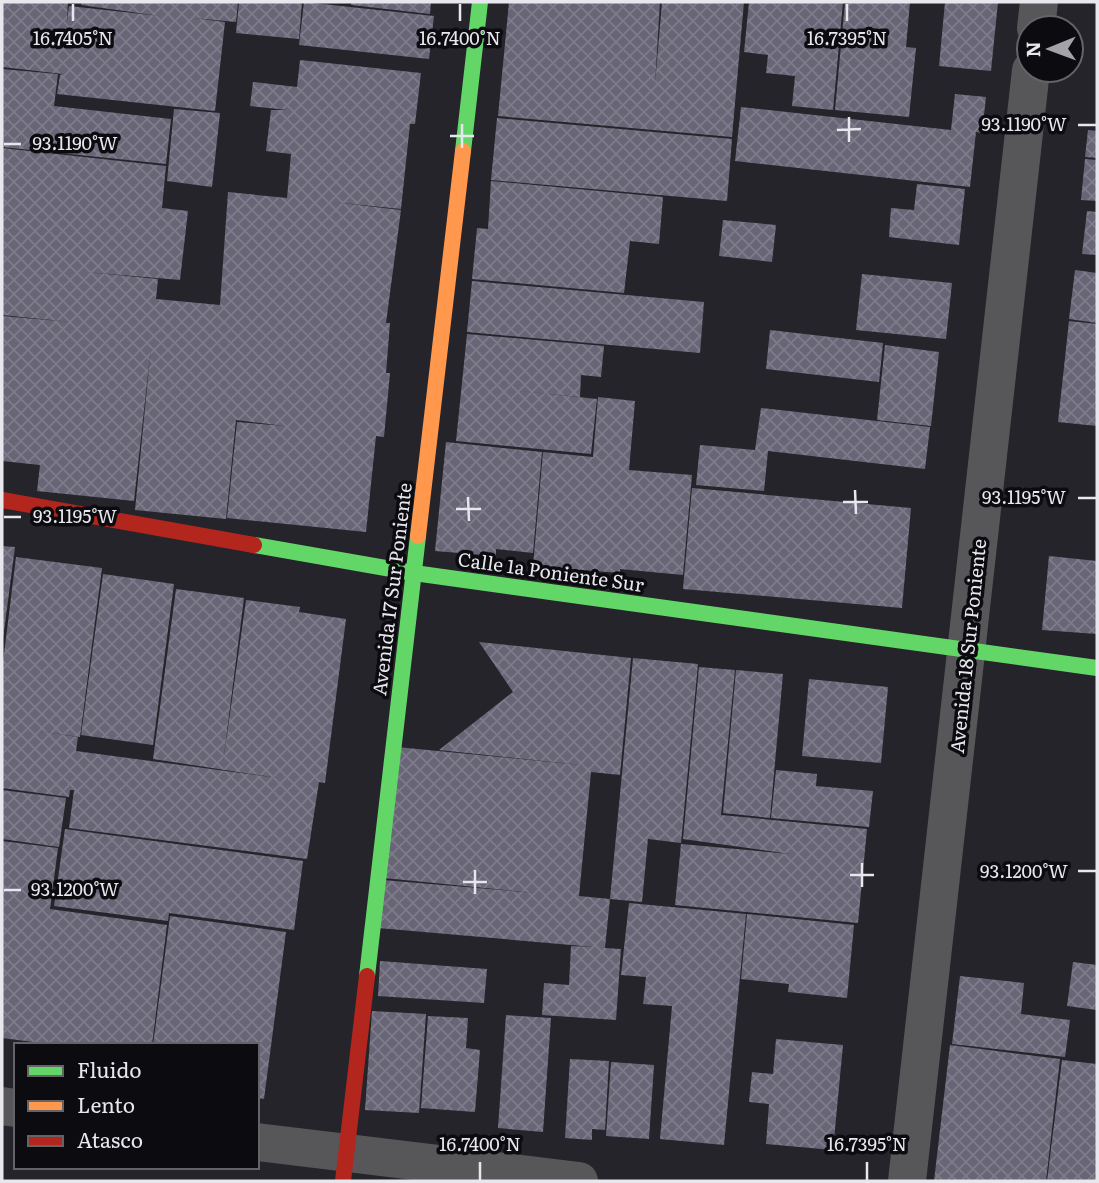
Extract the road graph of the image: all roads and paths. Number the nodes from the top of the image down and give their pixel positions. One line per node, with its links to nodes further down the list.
1 (480, 2): 4 (street, Avenida 17 Sur Poniente)
2 (1029, 84): 5 (street, Avenida 18 Sur Poniente)
3 (2, 500): 4 (street, Calle 1a Poniente Sur)
4 (414, 573): 5 (street, Calle 1a Poniente Sur); 8 (street, Avenida 17 Sur Poniente)
5 (967, 649): 6 (street, Calle 1a Poniente Sur); 10 (street, Avenida 18 Sur Poniente)
6 (1097, 668)
7 (259, 1143): 8 (street)
8 (344, 1168): 9 (street)
9 (579, 1181)
10 (907, 1181)

